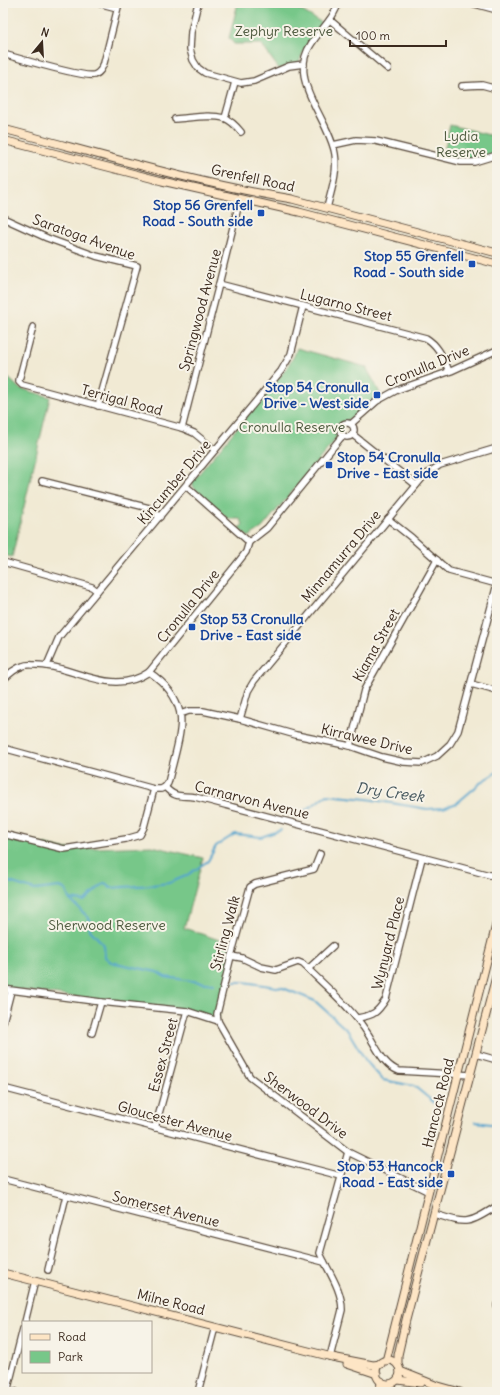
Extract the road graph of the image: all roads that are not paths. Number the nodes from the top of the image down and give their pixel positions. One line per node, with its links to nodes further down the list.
1 (98, 3): 5 (street)
2 (198, 3): 11 (street)
3 (339, 3): 7 (street)
4 (471, 3): 6 (street)
5 (118, 6): 8 (street)
6 (497, 10)
7 (330, 20): 9 (street); 10 (street)
8 (3, 54)
9 (304, 64): 11 (street); 19 (street)
10 (388, 69)
11 (235, 82): 14 (street)
12 (462, 86): 13 (street)
13 (497, 89)
14 (225, 118): 15 (street); 17 (street)
15 (176, 119)
16 (3, 129): 22 (main road, Grenfell Road)
17 (241, 132)
18 (3, 140): 21 (main road, Grenfell Road)
19 (333, 144): 20 (street); 22 (street)
20 (497, 155)
21 (240, 199): 24 (main road, Grenfell Road); 27 (street, Springwood Avenue)
22 (327, 208): 24 (main road); 25 (main road, Grenfell Road)
23 (3, 218): 32 (street, Saratoga Avenue)
24 (324, 218): 26 (main road, Grenfell Road)
25 (497, 253)
26 (497, 264)
27 (219, 284): 28 (street, Lugarno Street); 34 (street, Springwood Avenue)
28 (303, 306): 31 (street, Lugarno Street); 38 (street, Kincumber Drive)
29 (33, 327): 32 (street, Terrigal Road)
30 (497, 350): 31 (street, Cronulla Drive)
31 (449, 372): 33 (street, Cronulla Drive)
32 (98, 406): 34 (street, Terrigal Road)
33 (351, 424): 35 (street); 36 (street)
34 (182, 428): 38 (street, Terrigal Road)
35 (352, 434): 36 (street); 40 (street)
36 (343, 435): 44 (street, Cronulla Drive)
37 (497, 448): 40 (street, Minnamurra Drive)
38 (215, 450): 41 (street, Kincumber Drive)
39 (42, 481): 42 (street)
40 (416, 484): 43 (street, Minnamurra Drive)
41 (186, 486): 42 (street, Kincumber Drive); 44 (street)
42 (160, 517): 48 (street, Kincumber Drive)
43 (388, 518): 45 (street); 55 (street, Minnamurra Drive)
44 (250, 542): 50 (street, Cronulla Drive)
45 (437, 560): 47 (street); 56 (street, Kiama Street)
46 (3, 562): 48 (street)
47 (497, 584): 52 (street, Kirrawee Drive)
48 (97, 592): 49 (street, Kincumber Drive)
49 (47, 665): 50 (street, Cronulla Drive); 51 (street, Cronulla Drive)
50 (149, 672): 54 (street)
51 (3, 680)
52 (471, 684): 53 (street); 56 (street, Kirrawee Drive)
53 (497, 691)
54 (180, 714): 55 (street, Kirrawee Drive); 58 (street)
55 (240, 719): 56 (street, Kirrawee Drive)
56 (350, 746)
57 (3, 748): 59 (street)
58 (165, 787): 59 (street); 62 (street, Carnarvon Avenue)
59 (154, 789): 60 (street)
60 (3, 834)
61 (320, 854): 66 (street, Stirling Walk)
62 (422, 858): 63 (street, Carnarvon Avenue); 73 (street, Wynyard Place)
63 (497, 877)
64 (497, 921): 79 (main road, Hancock Road)
65 (333, 946): 67 (street)
66 (231, 956): 67 (street); 74 (street, Stirling Walk)
67 (308, 969): 73 (street)
68 (497, 973): 77 (main road, Hancock Road)
69 (3, 989): 70 (street)
70 (11, 991): 71 (street); 75 (street)
71 (101, 1002): 72 (street); 76 (street)
72 (187, 1011): 74 (street); 82 (street, Essex Street)
73 (358, 1018): 79 (street)
74 (218, 1021): 83 (street, Sherwood Drive)
75 (3, 1022)
76 (92, 1033)
77 (476, 1054): 78 (street); 80 (main road, Hancock Road)
78 (497, 1060)
79 (458, 1075): 80 (street); 86 (main road, Hancock Road)
80 (471, 1075): 89 (main road, Hancock Road)
81 (3, 1088): 82 (street, Gloucester Avenue)
82 (155, 1128): 84 (street, Gloucester Avenue)
83 (348, 1152): 84 (street); 86 (street, Sherwood Drive)
84 (341, 1176): 90 (street)
85 (3, 1179): 87 (street, Somerset Avenue)
86 (429, 1192): 98 (main road, Hancock Road)
87 (66, 1196): 90 (street, Somerset Avenue); 91 (street)
88 (497, 1206): 89 (street)
89 (434, 1214): 99 (main road, Hancock Road)
90 (324, 1262): 97 (street)
91 (48, 1270)
92 (3, 1273): 93 (main road, Milne Road)
93 (35, 1281): 94 (street); 95 (main road, Milne Road)
94 (25, 1321)
95 (215, 1327): 97 (main road, Milne Road); 107 (street)
96 (22, 1333): 104 (street)
97 (331, 1357): 98 (main road, Milne Road); 100 (main road, Milne Road)
98 (383, 1362): 99 (main road); 100 (main road)
99 (399, 1368): 102 (main road); 103 (main road)
100 (377, 1374): 101 (main road)
101 (381, 1381): 102 (main road); 108 (main road)
102 (395, 1382): 103 (main road); 105 (main road)
103 (436, 1385): 109 (main road)
104 (7, 1391): 106 (street)
105 (388, 1391)
106 (16, 1392)
107 (198, 1392)
108 (380, 1392)
109 (460, 1392)

